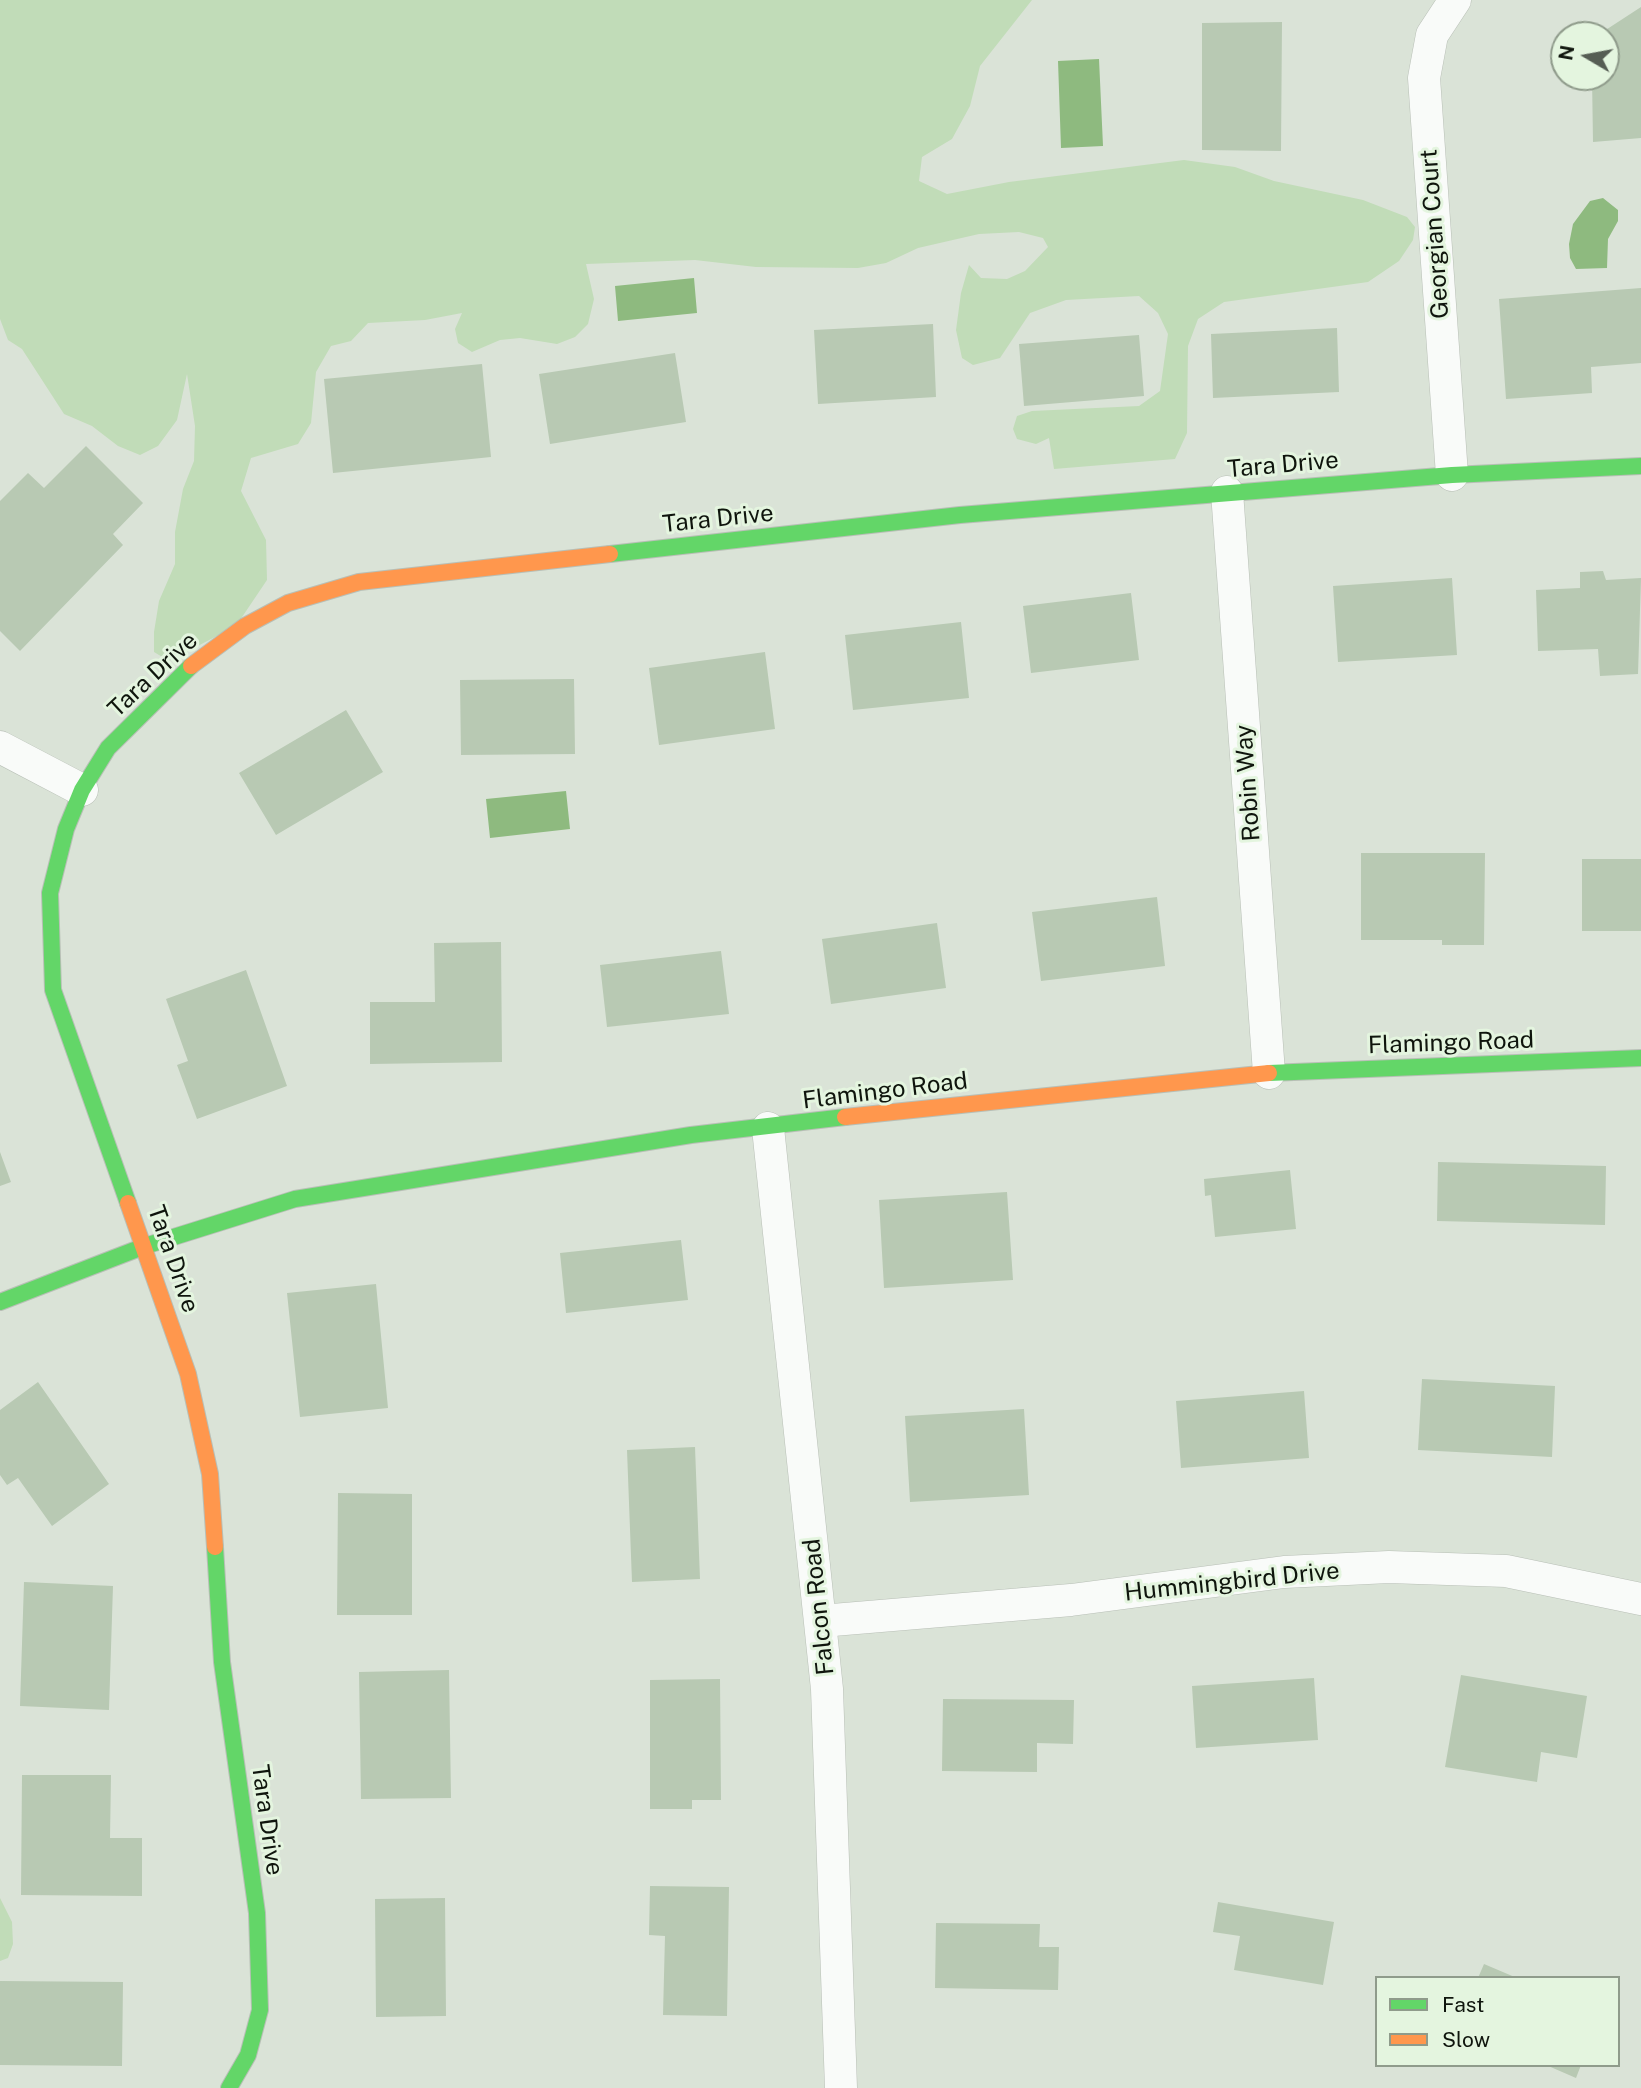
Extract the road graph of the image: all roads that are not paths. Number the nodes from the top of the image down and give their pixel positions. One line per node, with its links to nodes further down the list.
1 (1455, 0): 3 (street, Georgian Court)
2 (1641, 466): 3 (street, Tara Drive)
3 (1452, 475): 4 (street, Tara Drive)
4 (1227, 492): 6 (street, Tara Drive); 8 (street, Robin Way)
5 (0, 747): 6 (street)
6 (82, 790): 10 (street, Tara Drive)
7 (1641, 1058): 8 (street, Flamingo Road)
8 (1269, 1073): 9 (street, Flamingo Road)
9 (768, 1128): 10 (street, Flamingo Road); 13 (street, Falcon Road)
10 (145, 1246): 11 (street, Flamingo Road); 14 (street, Tara Drive)
11 (0, 1302)
12 (1641, 1599): 13 (street, Hummingbird Drive)
13 (821, 1621): 15 (street, Falcon Road)
14 (229, 2088)
15 (841, 2088)

